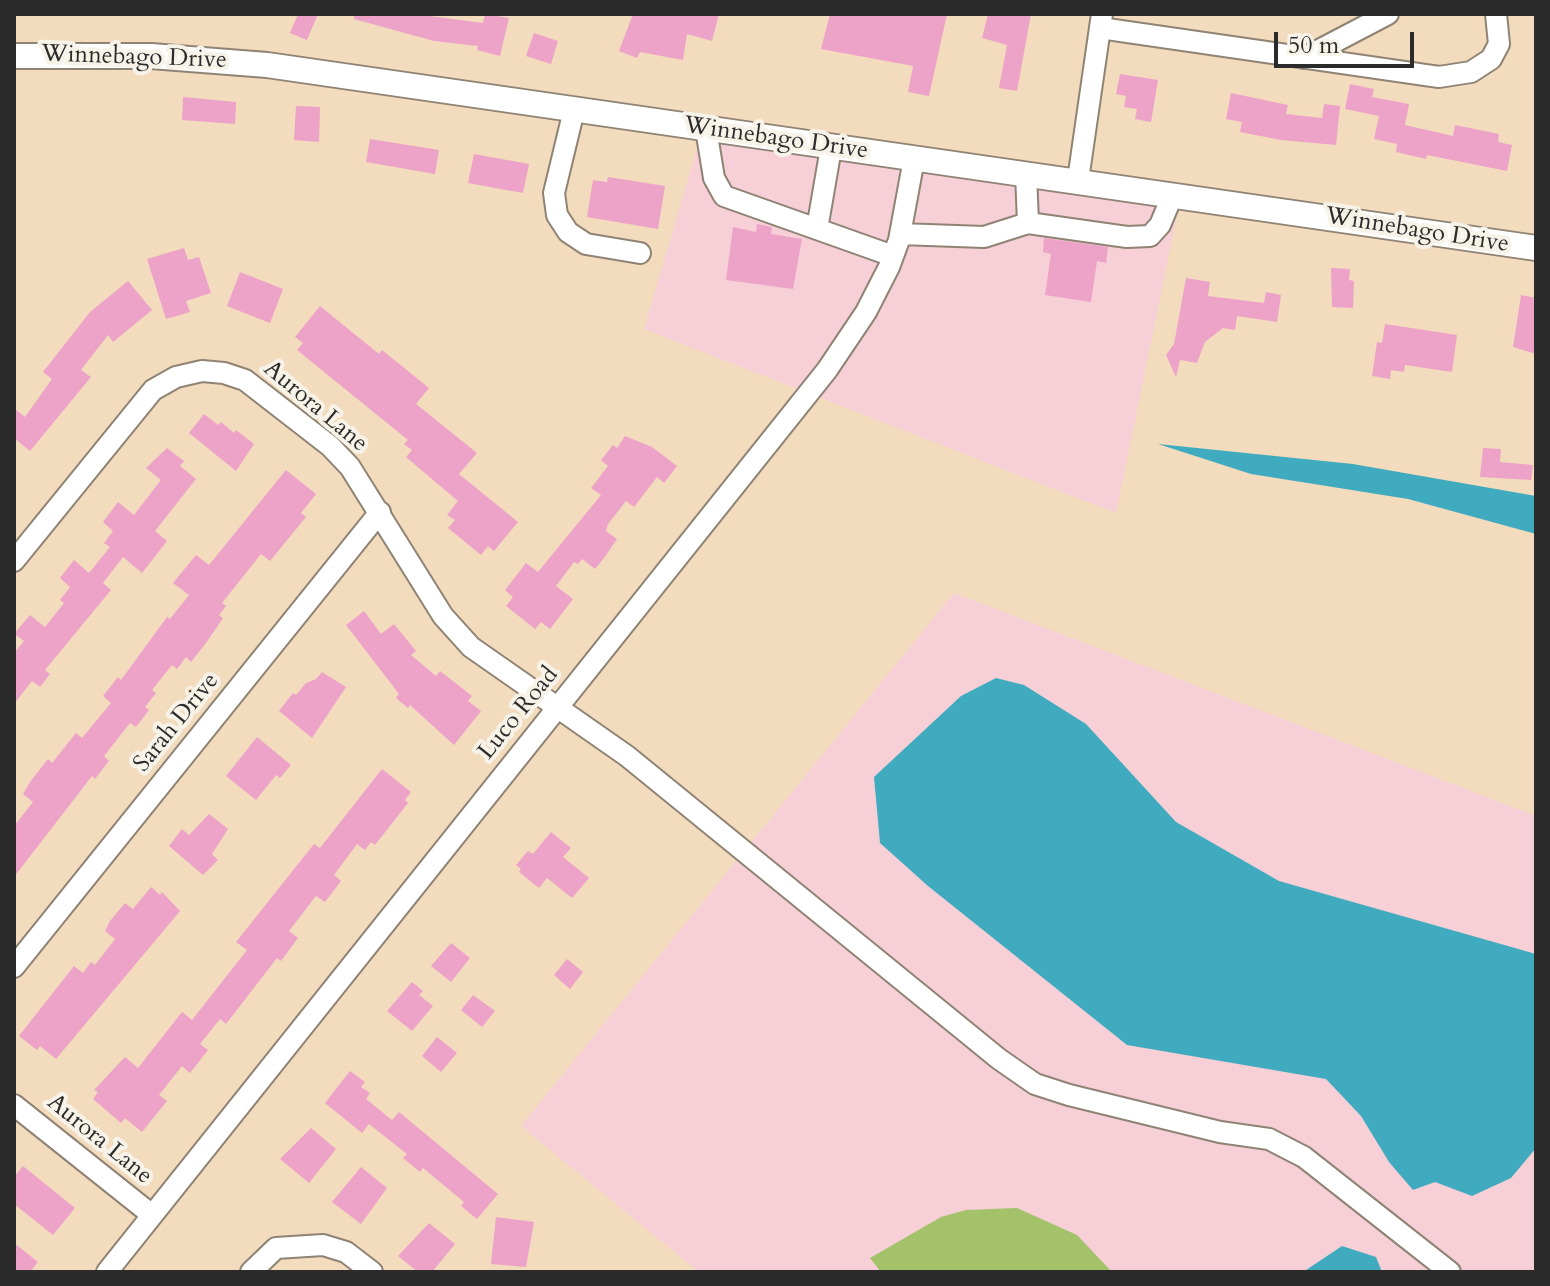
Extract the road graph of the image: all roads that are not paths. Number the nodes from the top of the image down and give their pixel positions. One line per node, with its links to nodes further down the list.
1 (1388, 14): 5 (street)
2 (1496, 14): 5 (street)
3 (1101, 21): 5 (street); 11 (street)
4 (14, 56): 6 (main road, Winnebago Drive)
5 (1304, 58)
6 (574, 110): 7 (main road, Winnebago Drive); 17 (street)
7 (706, 129): 8 (main road, Winnebago Drive); 14 (street)
8 (831, 148): 9 (main road, Winnebago Drive); 14 (street)
9 (914, 159): 10 (main road, Winnebago Drive); 15 (street, Luco Road)
10 (1026, 173): 11 (main road, Winnebago Drive); 13 (street)
11 (1078, 180): 12 (main road, Winnebago Drive)
12 (1173, 194): 13 (street); 16 (main road, Winnebago Drive)
13 (1028, 223): 15 (street)
14 (817, 229): 18 (street)
15 (900, 234): 18 (street, Luco Road)
16 (1536, 248)
17 (640, 253)
18 (893, 256): 21 (street, Luco Road)
19 (380, 512): 20 (street, Aurora Lane); 21 (street, Aurora Lane); 22 (street, Sarah Drive)
20 (14, 561)
21 (558, 706): 24 (street, Luco Road); 30 (street, Aurora Lane)
22 (14, 967)
23 (14, 1105): 24 (street, Aurora Lane)
24 (152, 1215): 26 (street, Luco Road)
25 (276, 1248): 27 (street); 28 (street); 29 (street)
26 (107, 1272)
27 (251, 1272)
28 (279, 1272)
29 (372, 1272)
30 (1450, 1272)

